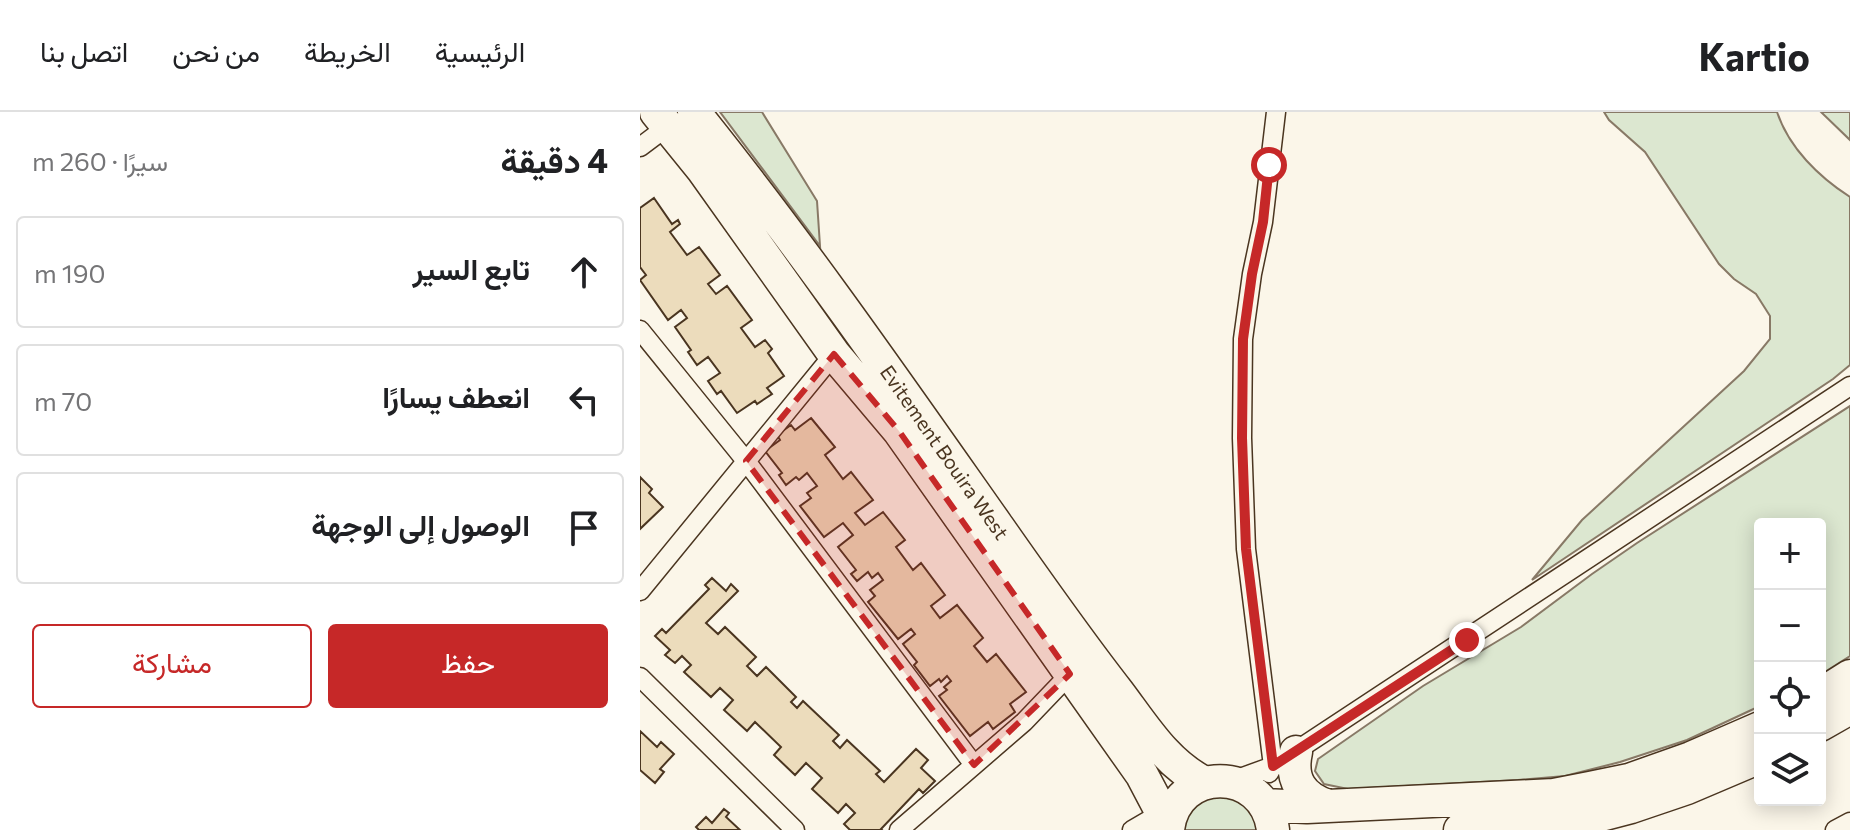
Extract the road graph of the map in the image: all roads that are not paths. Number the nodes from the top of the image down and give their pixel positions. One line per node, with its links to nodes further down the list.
1 (1276, 112): 16 (street)
2 (673, 117): 3 (street); 5 (highway, Evitement Bouira West); 19 (highway, Evitement Bouira West)
3 (640, 147)
4 (640, 330): 7 (street)
5 (834, 354): 7 (street); 9 (highway, Evitement Bouira West)
6 (1850, 386): 16 (street)
7 (746, 461): 8 (street); 18 (street)
8 (640, 591)
9 (1070, 674): 18 (street); 22 (highway)
10 (1850, 676): 12 (highway)
11 (640, 677): 25 (street)
12 (1826, 691)
13 (1850, 708): 14 (highway)
14 (1826, 722)
15 (1754, 731): 20 (highway)
16 (1285, 759): 19 (street); 20 (highway); 21 (street)
17 (1754, 760): 24 (highway)
18 (974, 765): 26 (street)
19 (1217, 782): 21 (highway, Evitement Bouira West); 22 (highway)
20 (1328, 806): 21 (highway)
21 (1266, 811)
22 (1168, 819): 27 (street)
23 (1850, 822): 29 (street)
24 (1580, 826): 28 (highway)
25 (795, 830)
26 (899, 830)
27 (1132, 830)
28 (1460, 830)
29 (1835, 830)

